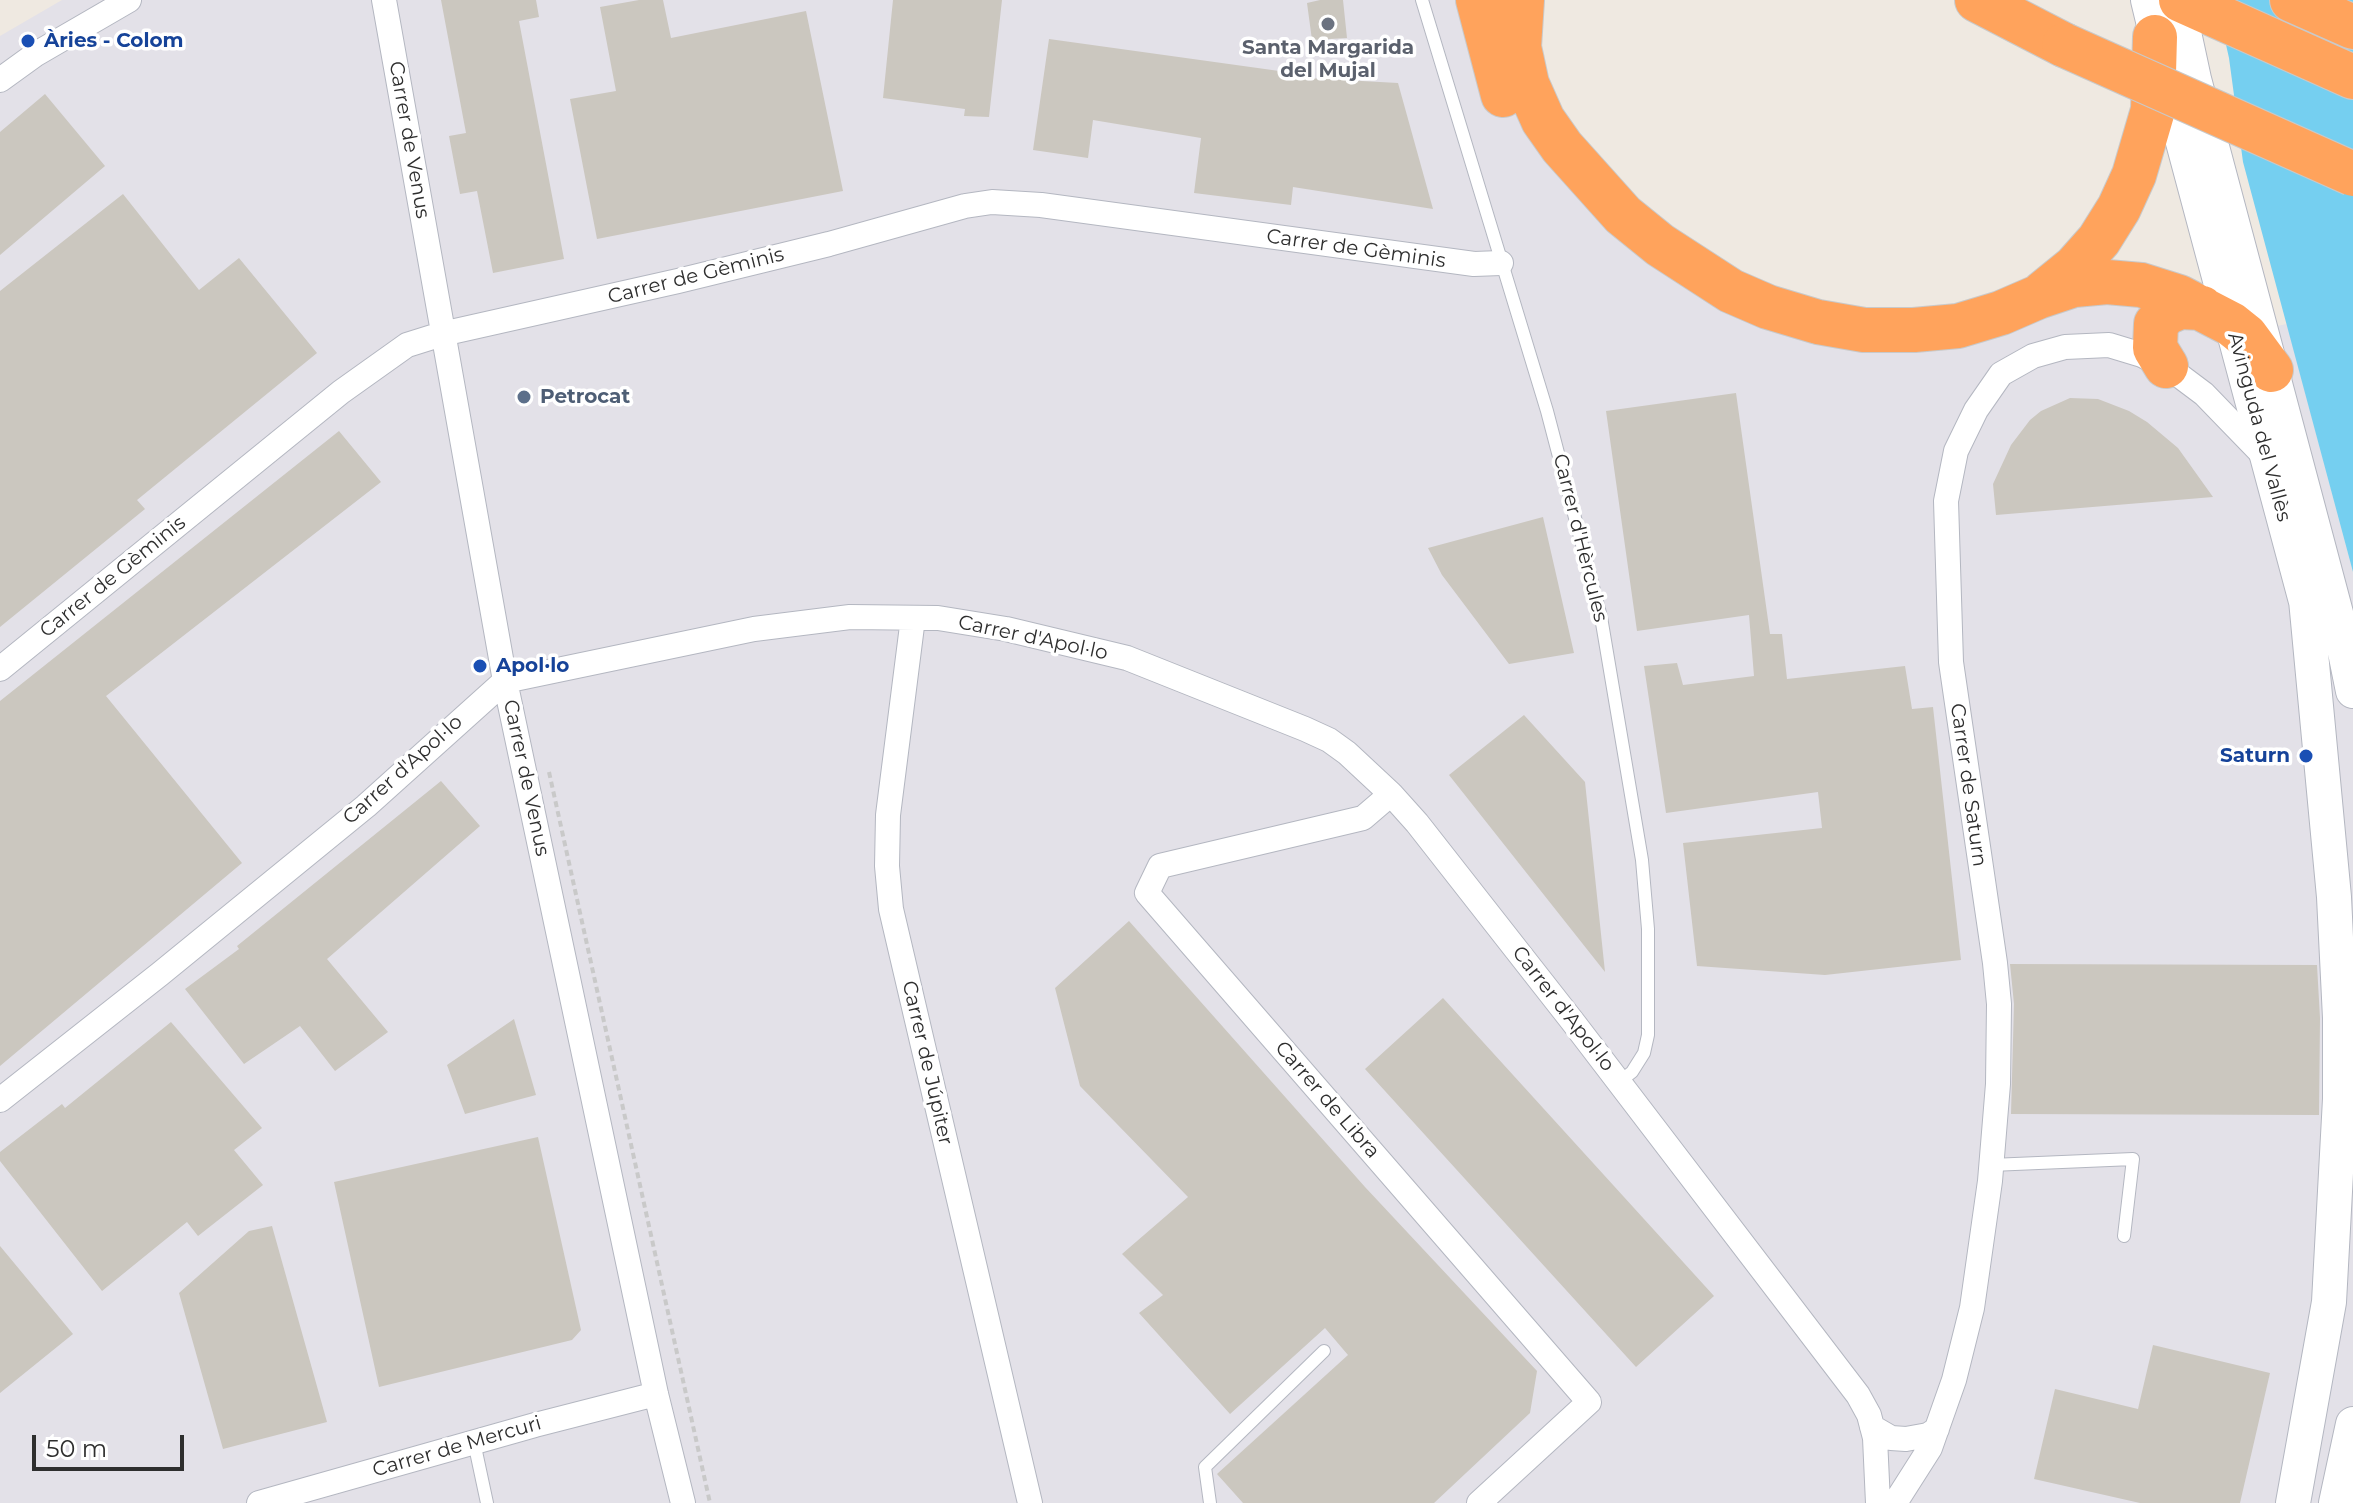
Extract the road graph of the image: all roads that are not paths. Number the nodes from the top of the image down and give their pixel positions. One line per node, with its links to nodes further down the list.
1 (129, 0): 11 (street)
2 (384, 0): 17 (street, Carrer de Venus)
3 (1422, 0): 13 (lane, Carrer d'Hèrcules)
4 (1478, 0): 14 (highway)
5 (1522, 0): 14 (highway)
6 (1977, 0): 12 (highway, bridge)
7 (2292, 0): 9 (highway)
8 (2165, 9): 10 (highway); 15 (highway); 16 (main road, Avinguda del Vallès); 19 (main road, Avinguda del Vallès)
9 (2353, 27)
10 (2353, 77)
11 (0, 80)
12 (2353, 174)
13 (1501, 263): 17 (street, Carrer de Gèminis); 29 (lane, Carrer d'Hèrcules)
14 (1731, 291): 15 (highway)
15 (2038, 297): 16 (highway)
16 (2216, 316): 18 (highway); 19 (highway); 20 (main road, Avinguda del Vallès)
17 (442, 334): 23 (street, Carrer de Gèminis); 24 (street, Carrer de Venus)
18 (2166, 366): 20 (street, Carrer de Saturn); 32 (street, Carrer de Saturn)
19 (2271, 370): 25 (main road, Avinguda del Vallès)
20 (2267, 459): 21 (main road, Avinguda del Vallès)
21 (2306, 600): 27 (main road, Avinguda del Vallès); 28 (main road)
22 (913, 618): 24 (street, Carrer d'Apol·lo); 26 (street, Carrer d'Apol·lo); 45 (street, Carrer de Júpiter)
23 (0, 669)
24 (505, 681): 30 (street, Carrer d'Apol·lo); 36 (street, Carrer de Venus)
25 (2353, 691)
26 (1391, 794): 29 (street, Carrer d'Apol·lo); 47 (street, Carrer de Libra)
27 (2353, 856)
28 (2344, 919): 31 (main road)
29 (1619, 1082): 38 (street, Carrer d'Apol·lo)
30 (0, 1100)
31 (2346, 1123): 41 (main road)
32 (1991, 1165): 33 (lane); 39 (street, Carrer de Saturn)
33 (2124, 1236)
34 (2353, 1248): 41 (main road)
35 (1324, 1351): 46 (lane)
36 (656, 1394): 40 (street, Carrer de Mercuri); 44 (street, Carrer de Venus)
37 (2353, 1424): 41 (main road)
38 (1872, 1427): 39 (street); 48 (street, Carrer d'Apol·lo)
39 (1937, 1429): 49 (street, Carrer de Saturn)
40 (474, 1442): 42 (street, Carrer de Mercuri); 43 (lane)
41 (2310, 1496)
42 (259, 1503)
43 (487, 1503)
44 (683, 1503)
45 (1030, 1503)
46 (1210, 1503)
47 (1479, 1503)
48 (1878, 1503)
49 (1895, 1503)

